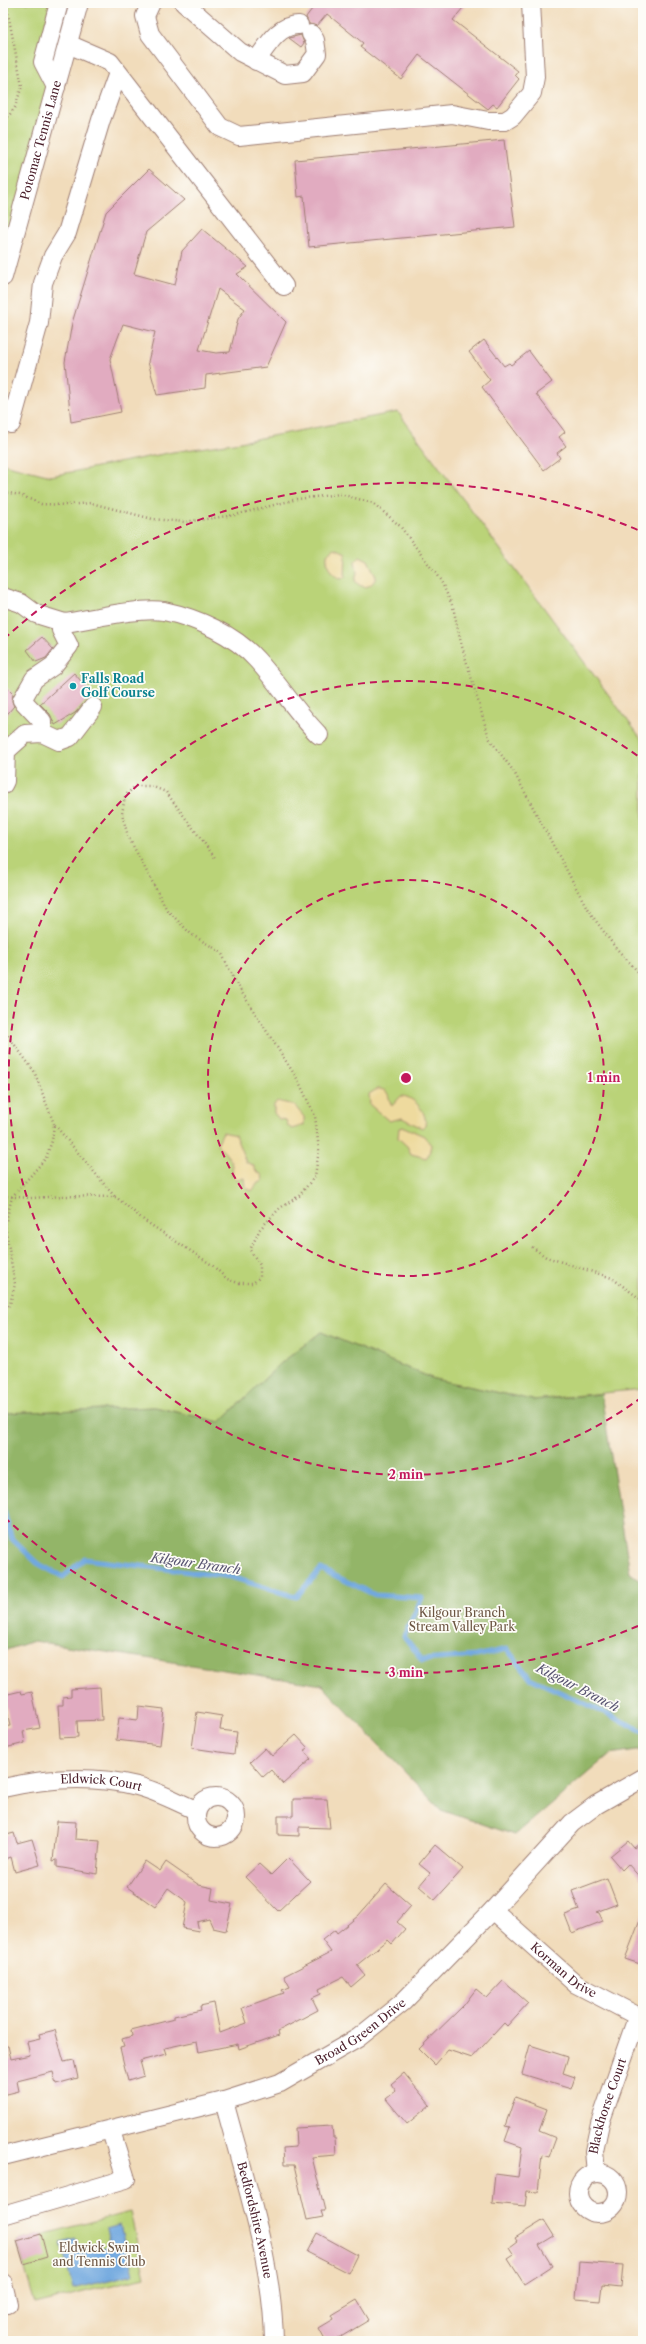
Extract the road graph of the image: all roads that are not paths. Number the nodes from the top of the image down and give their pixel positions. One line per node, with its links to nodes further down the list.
1 (59, 3): 9 (street)
2 (79, 3): 6 (street, Potomac Tennis Lane)
3 (151, 3): 5 (street)
4 (184, 3): 7 (street)
5 (531, 3)
6 (68, 44): 8 (street); 9 (street, Potomac Tennis Lane)
7 (256, 61): 7 (street)
8 (118, 73): 11 (street); 12 (street)
9 (56, 87): 10 (street, Potomac Tennis Lane)
10 (3, 277)
11 (284, 286)
12 (11, 424)
13 (3, 597): 14 (street)
14 (65, 623): 16 (street); 17 (street)
15 (93, 707): 16 (street)
16 (42, 733): 18 (street)
17 (319, 735)
18 (3, 785)
19 (643, 1778): 22 (street, Broad Green Drive)
20 (3, 1788): 21 (street, Eldwick Court)
21 (196, 1810)
22 (493, 1910): 23 (street, Korman Drive); 24 (street, Broad Green Drive)
23 (640, 2018): 27 (street, Blackhorse Court)
24 (224, 2101): 25 (street, Broad Green Drive); 31 (street, Bedfordshire Avenue)
25 (111, 2131): 26 (street, Broad Green Drive); 28 (street)
26 (3, 2156)
27 (596, 2173)
28 (3, 2215)
29 (3, 2283): 30 (street)
30 (8, 2304)
31 (274, 2341)

